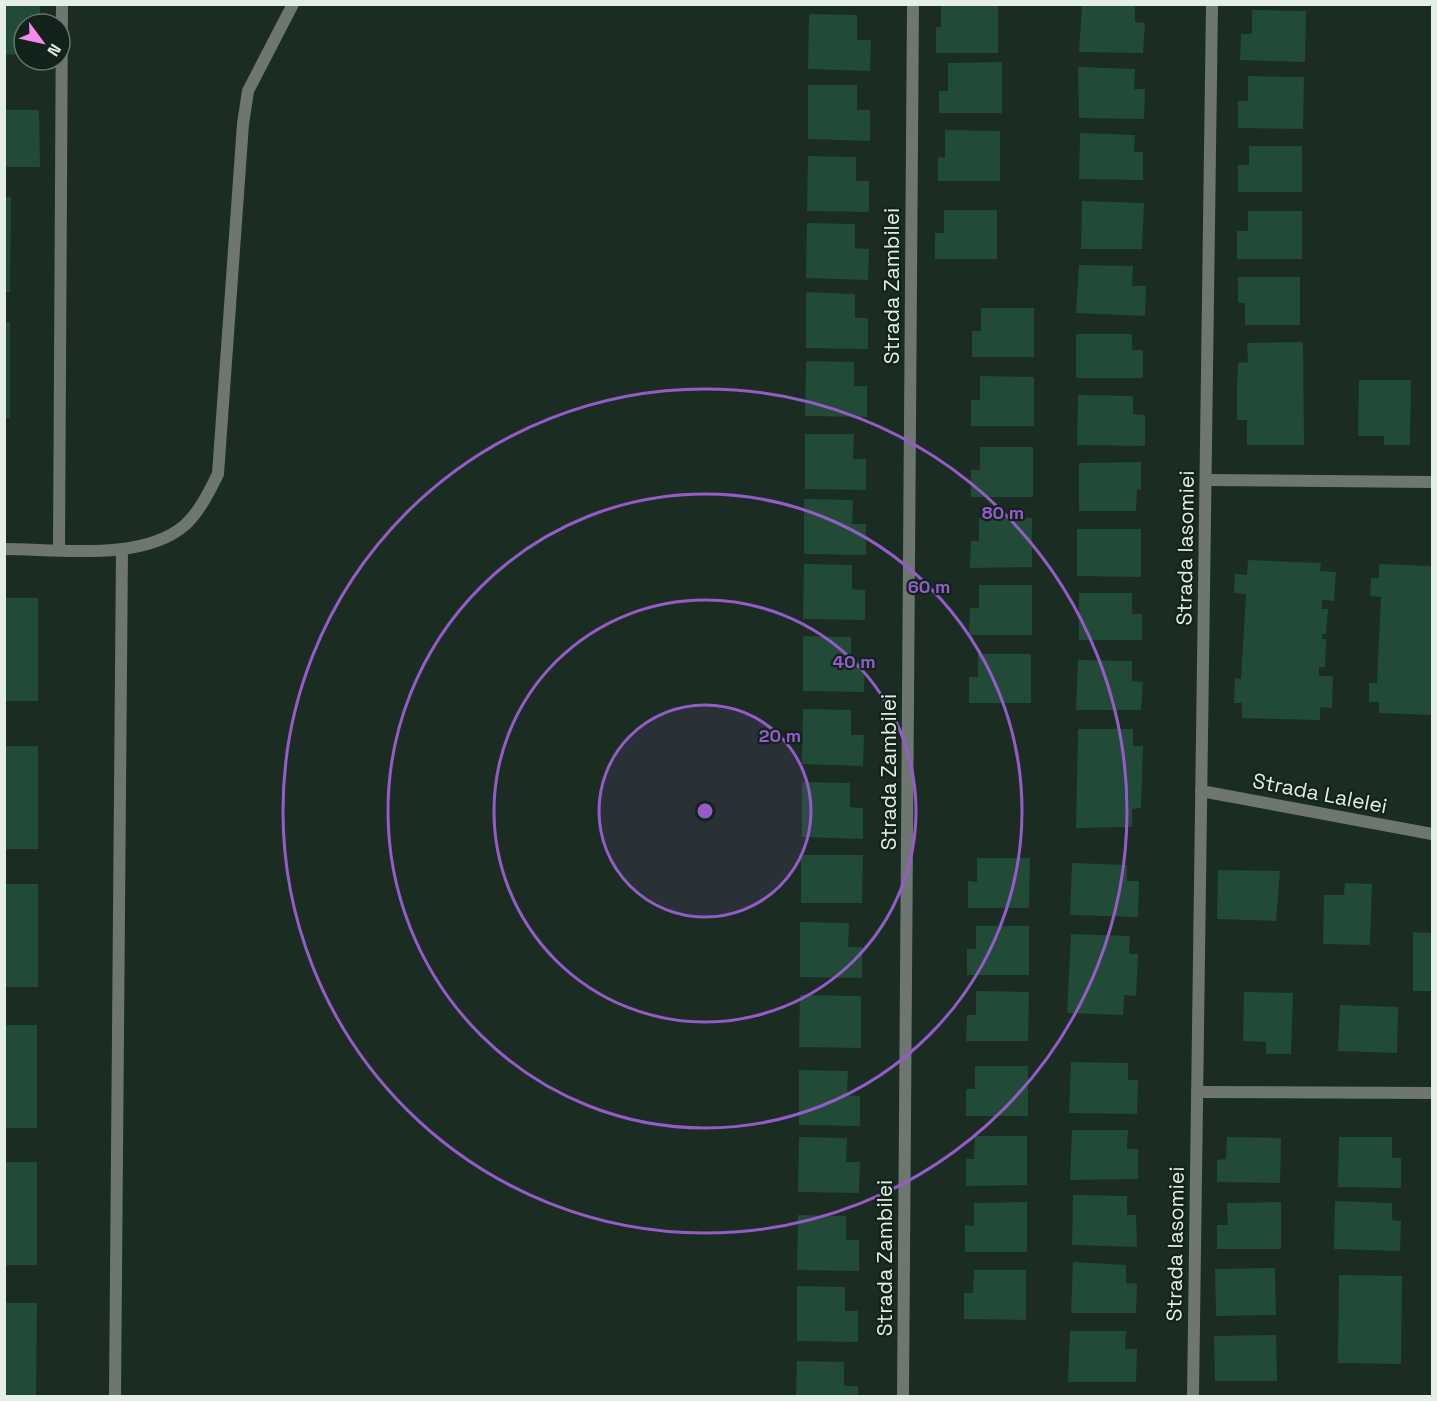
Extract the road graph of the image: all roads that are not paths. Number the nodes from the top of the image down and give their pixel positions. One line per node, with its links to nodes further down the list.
1 (62, 4): 8 (street)
2 (293, 4): 9 (street)
3 (913, 4): 15 (street, Strada Zambilei)
4 (1212, 4): 5 (street, Strada Iasomiei)
5 (1206, 480): 6 (street); 10 (street, Strada Iasomiei)
6 (1432, 482)
7 (4, 549): 8 (street)
8 (59, 549): 9 (street)
9 (122, 549): 14 (street)
10 (1201, 791): 11 (street, Strada Lalelei); 12 (street, Strada Iasomiei)
11 (1432, 834)
12 (1197, 1092): 13 (street); 16 (street, Strada Iasomiei)
13 (1432, 1093)
14 (115, 1396)
15 (903, 1396)
16 (1193, 1396)

